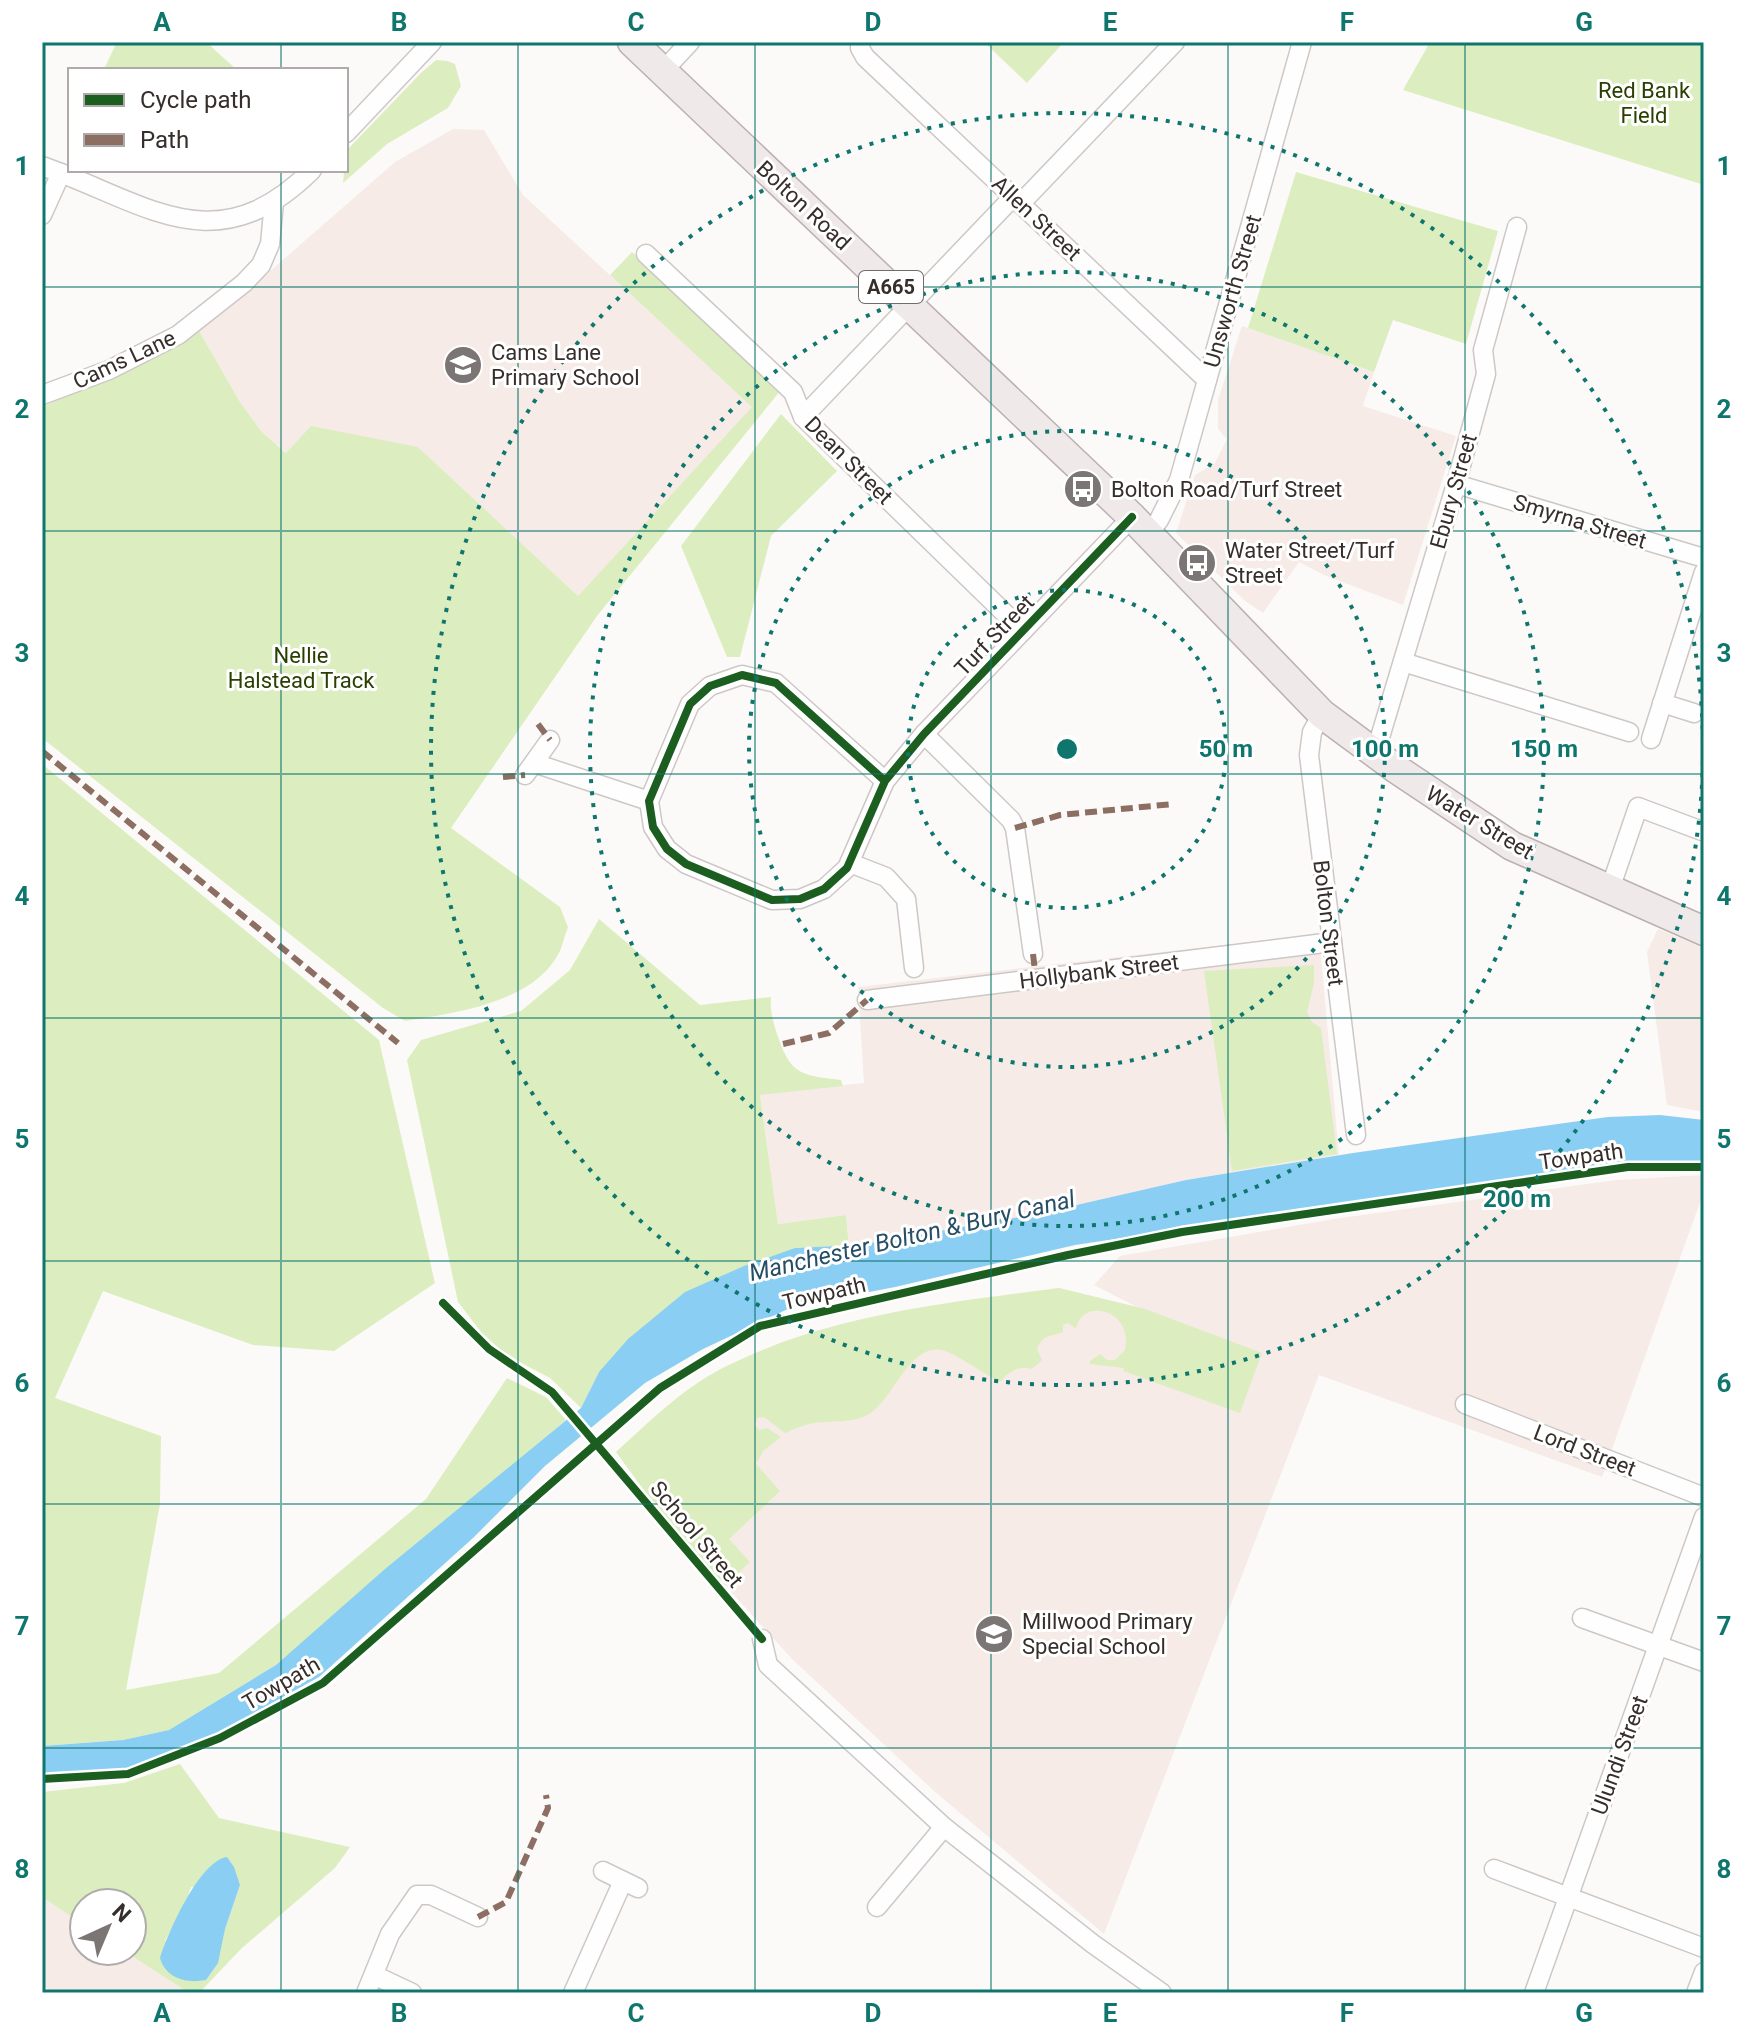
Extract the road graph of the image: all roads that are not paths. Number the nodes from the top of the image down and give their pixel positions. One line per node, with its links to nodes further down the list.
1 (432, 42): 8 (street)
2 (632, 42): 7 (main road, Bolton Road / A665)
3 (690, 42): 7 (street)
4 (1175, 42): 12 (street)
5 (1302, 42): 18 (street, Unsworth Street)
6 (863, 50): 12 (street, Allen Street)
7 (662, 72): 17 (main road, Bolton Road / A665)
8 (348, 131)
9 (42, 166): 11 (street)
10 (310, 172): 13 (street)
11 (61, 173): 13 (street); 14 (street)
12 (1018, 200): 17 (street); 18 (street, Allen Street)
13 (274, 202): 19 (street, Cams Lane)
14 (42, 215)
15 (1517, 227): 21 (street, Ebury Street)
16 (646, 254): 20 (street, Dean Street)
17 (910, 306): 20 (street); 22 (main road, Bolton Road / A665)
18 (1207, 380): 22 (street, Unsworth Street)
19 (42, 395)
20 (803, 417): 25 (street, Dean Street)
21 (1456, 484): 23 (street, Smyrna Street); 26 (street, Ebury Street)
22 (1140, 526): 25 (street, Turf Street); 29 (main road, Water Street / A665)
23 (1704, 558)
24 (1704, 572): 27 (street)
25 (1023, 631): 31 (street, Turf Street)
26 (1403, 662): 30 (street); 34 (street, Ebury Street)
27 (1662, 703): 28 (street); 32 (street)
28 (1694, 713)
29 (1322, 714): 34 (main road, Water Street / A665); 41 (street, Bolton Street)
30 (1629, 732)
31 (924, 734): 35 (street, Turf Street); 42 (street)
32 (1651, 739)
33 (550, 740): 36 (street)
34 (1375, 754): 39 (main road, Water Street / A665)
35 (885, 781): 36 (street); 38 (street)
36 (649, 801): 38 (street)
37 (1702, 831): 39 (street)
38 (850, 863): 43 (street)
39 (1610, 889): 40 (main road, Water Street / A665)
40 (1704, 931)
41 (1332, 942): 44 (street, Hollybank Street); 45 (street, Bolton Street)
42 (1033, 954)
43 (914, 968)
44 (867, 1000)
45 (1356, 1135)
46 (1465, 1404): 47 (street, Lord Street)
47 (1704, 1497)
48 (1704, 1517): 51 (street, Ulundi Street)
49 (1582, 1618): 51 (street)
50 (762, 1639): 53 (street)
51 (1658, 1646): 52 (street); 56 (street, Ulundi Street)
52 (1704, 1662)
53 (944, 1827): 57 (street); 65 (street)
54 (1494, 1869): 56 (street)
55 (603, 1871): 64 (street)
56 (1568, 1899): 59 (street); 66 (street, Ulundi Street)
57 (877, 1907)
58 (478, 1917): 61 (street)
59 (1704, 1948)
60 (1704, 1972): 67 (street)
61 (374, 1975): 62 (street); 63 (street)
62 (366, 1993)
63 (412, 1993)
64 (573, 1993)
65 (1162, 1993)
66 (1534, 1993)
67 (1696, 1993)

